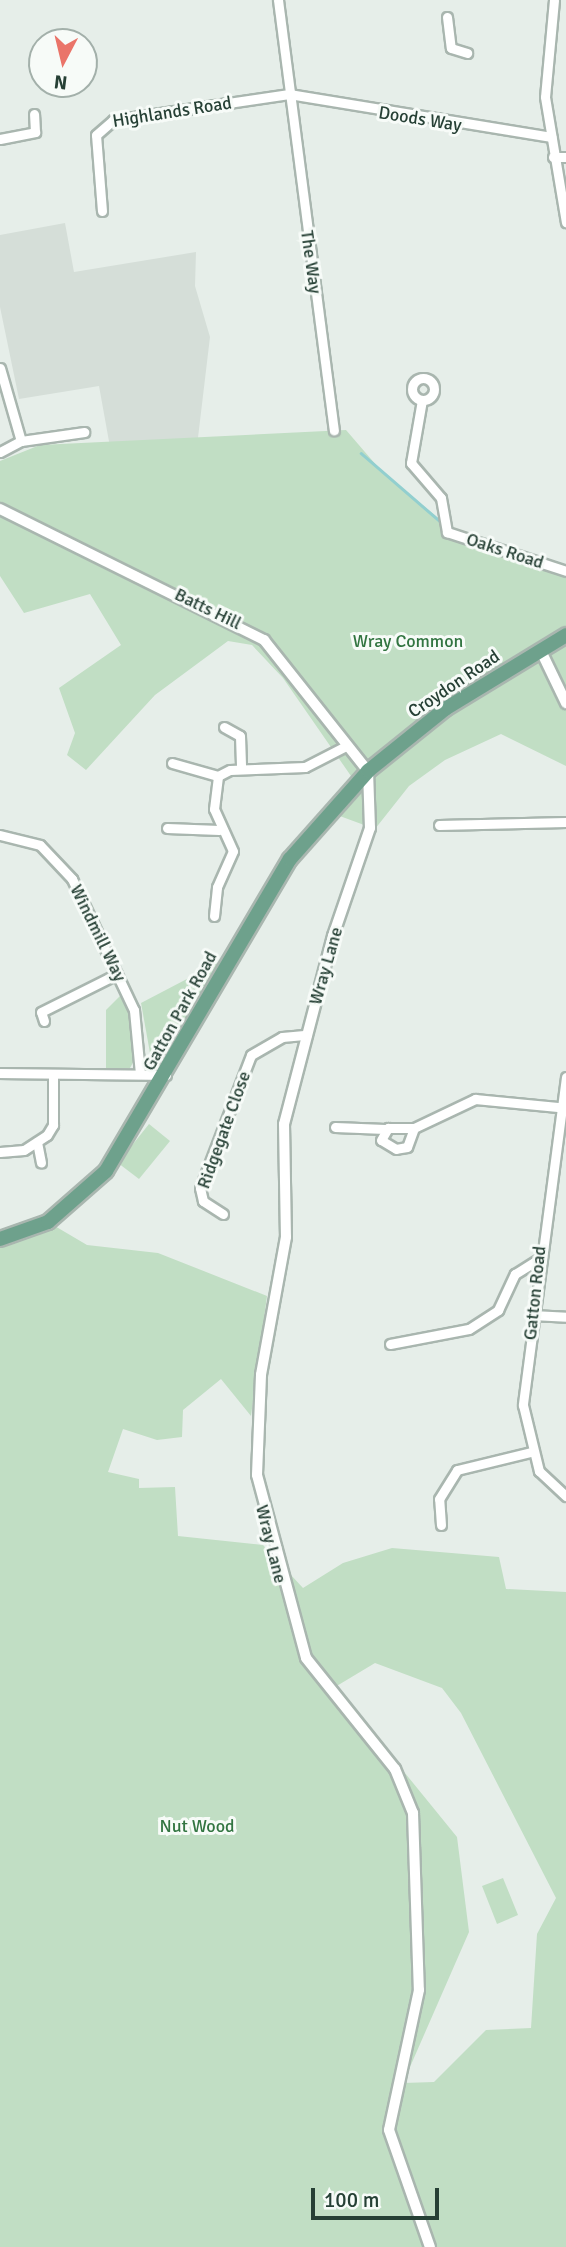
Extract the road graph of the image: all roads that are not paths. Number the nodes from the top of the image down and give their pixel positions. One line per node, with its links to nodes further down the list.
1 (278, 0): 5 (street, The Way)
2 (553, 4): 7 (street)
3 (447, 17): 4 (street)
4 (467, 53)
5 (289, 94): 7 (street, Doods Way); 11 (street, Highlands Road); 15 (street, The Way)
6 (34, 114): 8 (street)
7 (551, 137): 9 (street)
8 (0, 139)
9 (553, 157): 10 (street); 12 (street)
10 (566, 157)
11 (102, 211)
12 (566, 222)
13 (0, 368): 17 (street)
14 (422, 400): 20 (street, Oaks Road)
15 (334, 430)
16 (84, 432): 17 (street)
17 (21, 441): 18 (street)
18 (0, 452)
19 (0, 509): 25 (street, Batts Hill)
20 (566, 570)
21 (566, 635): 22 (main road, Croydon Road)
22 (541, 651): 23 (street); 28 (main road, Croydon Road)
23 (566, 703)
24 (224, 727): 27 (street)
25 (346, 746): 27 (street); 28 (street, Batts Hill)
26 (172, 763): 29 (street)
27 (241, 769): 29 (street)
28 (368, 771): 30 (main road, Gatton Park Road); 31 (street, Wray Lane)
29 (218, 776): 35 (street)
30 (350, 790): 31 (street); 44 (main road, Gatton Park Road)
31 (373, 806): 40 (street, Wray Lane)
32 (566, 822): 33 (street)
33 (439, 825)
34 (167, 828): 35 (street)
35 (219, 830): 37 (street)
36 (0, 835): 38 (street, Windmill Way)
37 (214, 916)
38 (117, 974): 39 (street); 43 (street, Windmill Way)
39 (41, 1012)
40 (307, 1035): 54 (street, Ridgegate Close); 63 (street, Wray Lane)
41 (0, 1073): 42 (street)
42 (53, 1074): 43 (street); 51 (street)
43 (139, 1074): 44 (street)
44 (168, 1074): 55 (main road, Gatton Park Road)
45 (566, 1077): 46 (street, Gatton Road)
46 (558, 1107): 47 (street, Gatton Road); 49 (street)
47 (562, 1119): 56 (street, Gatton Road)
48 (335, 1127): 50 (street)
49 (414, 1128): 50 (street); 50 (street)
50 (385, 1129)
51 (37, 1142): 52 (street); 53 (street)
52 (2, 1154)
53 (41, 1163)
54 (223, 1214)
55 (0, 1239)
56 (538, 1259): 57 (street, Gatton Road); 59 (street)
57 (532, 1315): 58 (street); 60 (street, Gatton Road)
58 (566, 1317)
59 (390, 1344)
60 (531, 1452): 61 (street, Gatton Road); 62 (street)
61 (566, 1496)
62 (441, 1525)
63 (430, 2247)

